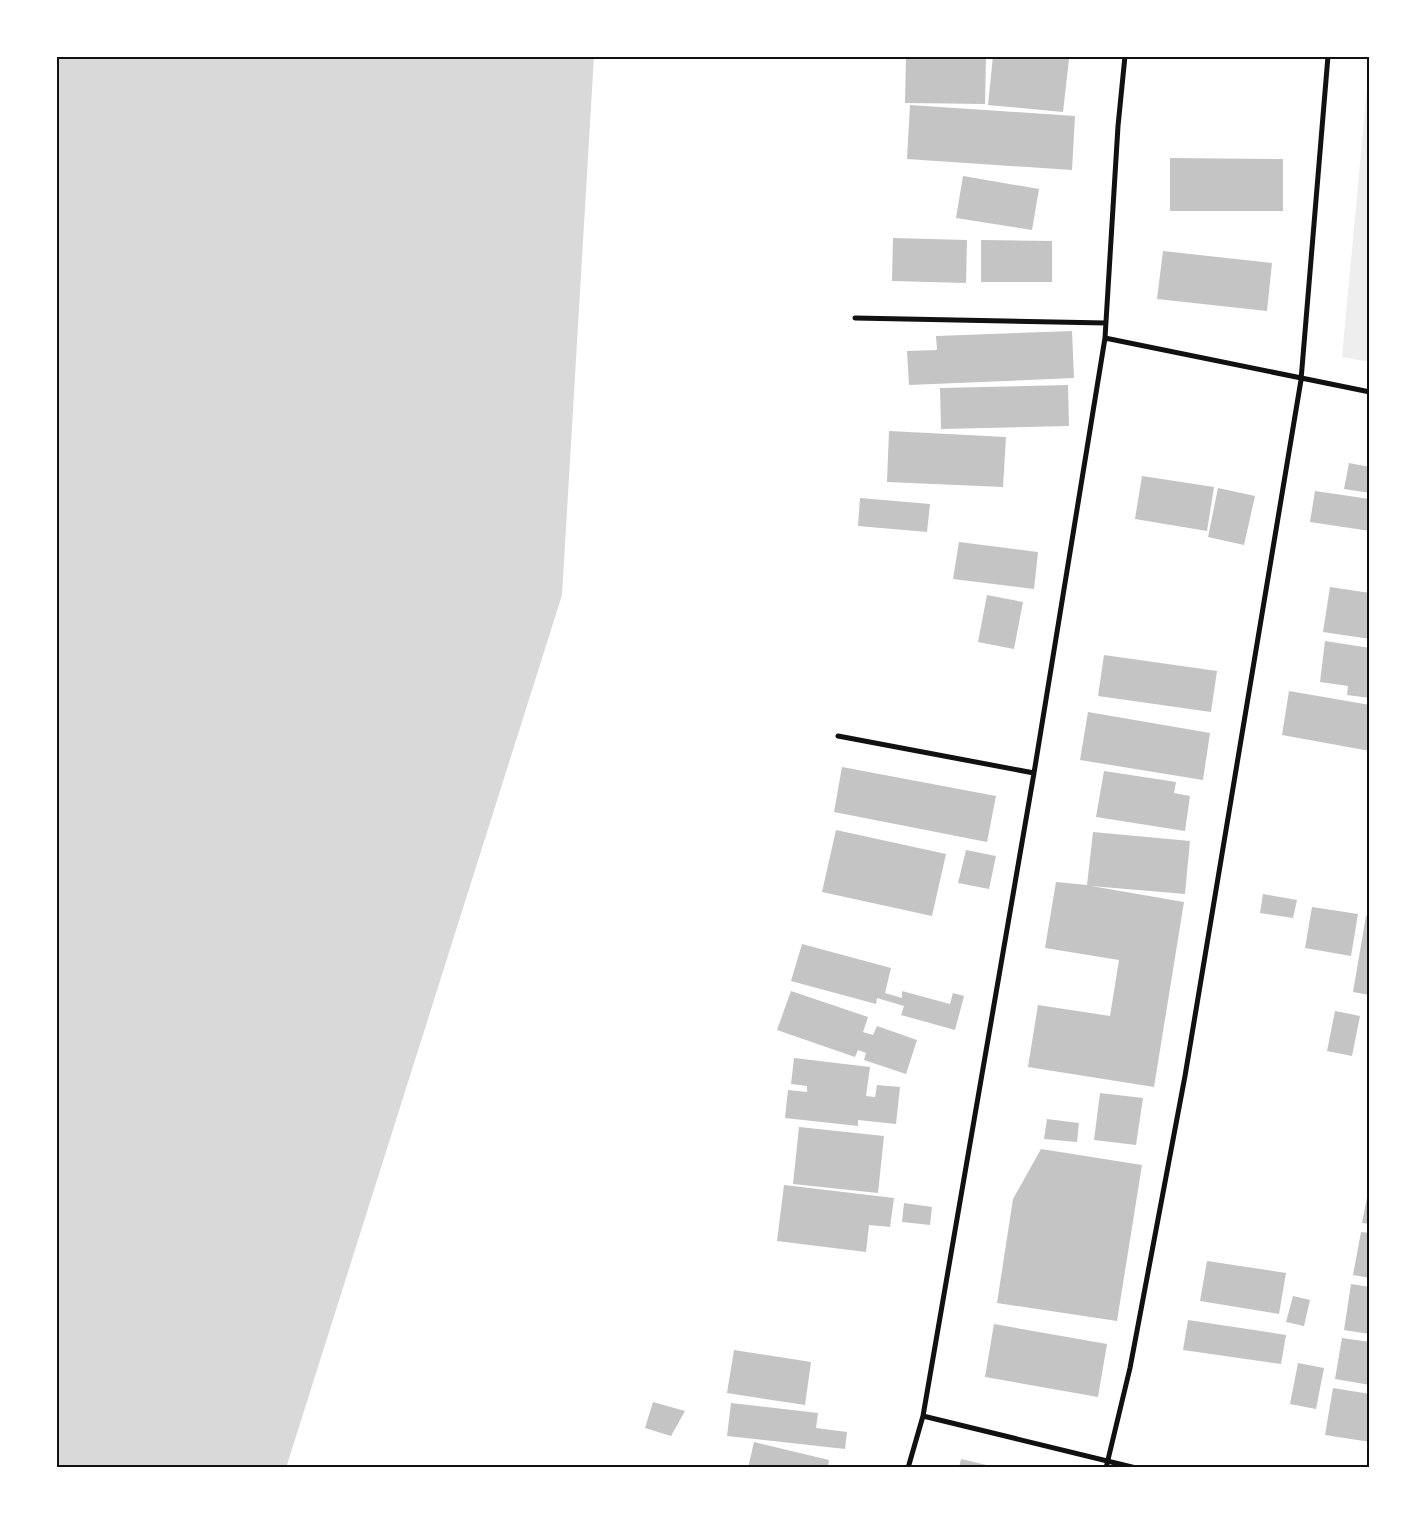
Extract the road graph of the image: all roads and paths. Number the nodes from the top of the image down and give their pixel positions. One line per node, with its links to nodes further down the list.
1 (1125, 56): 4 (street)
2 (1328, 56): 6 (street)
3 (855, 318): 4 (street)
4 (1106, 322): 5 (street)
5 (1105, 338): 6 (street); 9 (street)
6 (1302, 380): 7 (street); 11 (street)
7 (1370, 392)
8 (838, 736): 9 (street)
9 (1034, 773): 10 (street)
10 (923, 1416): 11 (street); 12 (street)
11 (1108, 1461): 13 (street); 14 (street)
12 (908, 1468)
13 (1106, 1468)
14 (1136, 1468)

